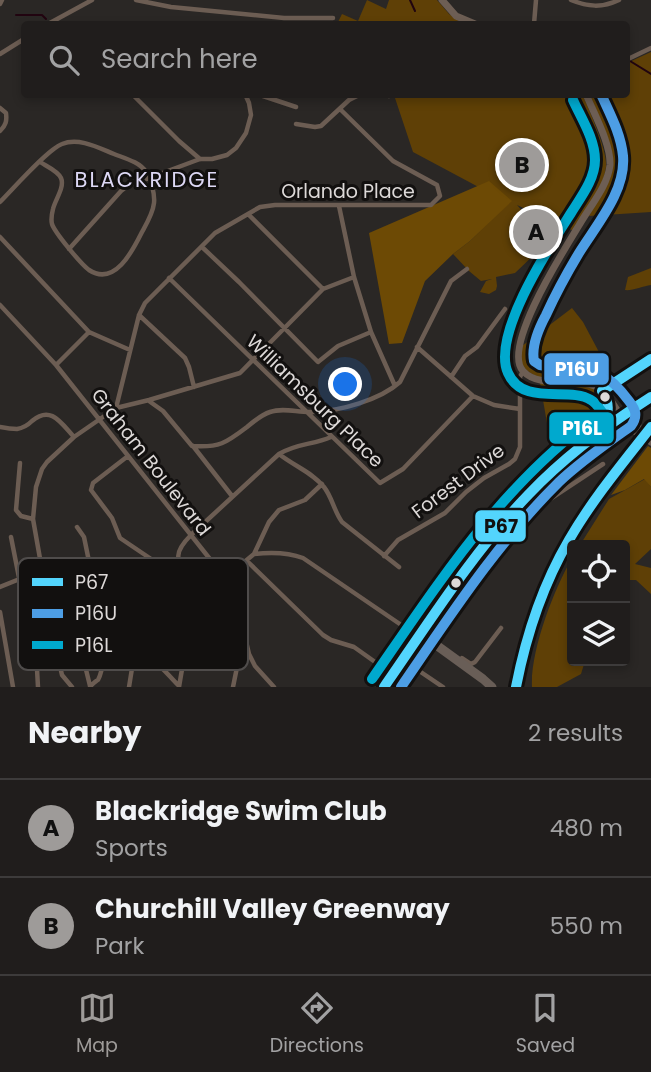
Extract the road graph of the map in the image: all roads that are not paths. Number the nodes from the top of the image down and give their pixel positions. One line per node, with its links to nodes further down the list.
1 (92, 0): 8 (street)
2 (136, 0): 7 (street)
3 (442, 0): 9 (main road)
4 (536, 0): 10 (street)
5 (571, 0): 6 (street)
6 (619, 0)
7 (333, 18)
8 (54, 21)
9 (468, 21)
10 (534, 21)
11 (21, 41): 13 (street)
12 (651, 48): 14 (street)
13 (0, 54)
14 (630, 58)
15 (136, 98): 25 (street)
16 (247, 98): 25 (street)
17 (269, 98): 20 (street)
18 (353, 98): 22 (street)
19 (588, 98): 49 (main road)
20 (296, 107)
21 (0, 108): 24 (street)
22 (340, 109): 23 (street); 29 (street, Orlando Place)
23 (296, 124)
24 (0, 131)
25 (200, 159): 27 (street)
26 (40, 162): 27 (street); 28 (street); 33 (street)
27 (149, 178): 33 (street); 33 (street)
28 (0, 202)
29 (339, 206): 30 (street, Orlando Place); 35 (street)
30 (248, 214): 32 (street, Orlando Place); 37 (street)
31 (0, 237): 42 (street)
32 (202, 247): 36 (street, Orlando Place); 41 (street)
33 (69, 249)
34 (467, 269): 44 (street)
35 (354, 277): 37 (street); 43 (street)
36 (169, 278): 40 (street, Orlando Place); 46 (street, Williamsburg Place)
37 (323, 289): 41 (street)
38 (0, 305): 48 (street, Graham Boulevard)
39 (505, 309): 50 (street)
40 (139, 315): 45 (street, Orlando Place); 52 (street)
41 (284, 328): 43 (street); 46 (street)
42 (89, 332): 45 (street); 48 (street)
43 (371, 332): 51 (street)
44 (417, 347): 50 (street); 51 (street)
45 (130, 350): 59 (street, Orlando Place)
46 (254, 359): 52 (street); 61 (street, Williamsburg Place)
47 (651, 359): 53 (street)
48 (56, 365): 63 (street, Graham Boulevard)
49 (523, 371): 53 (main road); 60 (street, Forest Drive)
50 (451, 377): 54 (street)
51 (395, 386): 61 (street)
52 (194, 387): 57 (street)
53 (602, 391): 56 (main road)
54 (473, 396): 60 (street); 69 (street, Williamsburg Place)
55 (651, 397): 58 (highway)
56 (608, 399): 62 (main road); 67 (main road)
57 (149, 400): 59 (street); 71 (street)
58 (637, 405): 62 (highway); 64 (highway)
59 (116, 408): 63 (street)
60 (520, 409): 85 (street, Forest Drive)
61 (305, 412): 69 (street, Williamsburg Place); 71 (street)
62 (622, 415): 64 (main road); 67 (main road); 70 (main road)
63 (99, 419): 68 (street); 74 (street, Graham Boulevard)
64 (637, 426): 70 (main road)
65 (0, 427): 68 (street)
66 (651, 427): 72 (highway)
67 (596, 434): 81 (main road)
68 (74, 437): 79 (street)
69 (331, 437): 73 (street)
70 (651, 438): 72 (highway)
71 (192, 446): 78 (street)
72 (638, 447): 115 (highway)
73 (279, 454): 77 (street); 78 (street)
74 (128, 456): 82 (street, Graham Boulevard); 88 (street)
75 (20, 464): 79 (street)
76 (603, 464): 81 (street)
77 (322, 484): 84 (street); 85 (street)
78 (232, 496): 82 (street)
79 (33, 519): 86 (street)
80 (77, 527): 87 (street)
81 (498, 528): 100 (main road)
82 (191, 535): 89 (street); 90 (street, Graham Boulevard)
83 (11, 537): 94 (street)
84 (254, 554): 91 (street); 100 (street)
85 (384, 556): 93 (street)
86 (40, 558)
87 (88, 558)
88 (150, 558)
89 (178, 558)
90 (209, 558)
91 (248, 560)
92 (248, 562): 106 (street)
93 (399, 567)
94 (18, 570)
95 (18, 580): 96 (street)
96 (0, 587)
97 (0, 612): 98 (street)
98 (1, 619): 108 (street)
99 (501, 628): 100 (street)
100 (421, 634): 102 (main road); 114 (highway)
101 (248, 650): 111 (street, Graham Boulevard)
102 (403, 660): 106 (main road); 113 (street)
103 (61, 670): 109 (street)
104 (100, 670): 110 (street)
105 (162, 670): 107 (street)
106 (393, 675): 112 (main road)
107 (179, 686)
108 (13, 687)
109 (72, 687)
110 (90, 687)
111 (274, 687)
112 (384, 687)
113 (443, 687)
114 (492, 687)
115 (518, 687)

